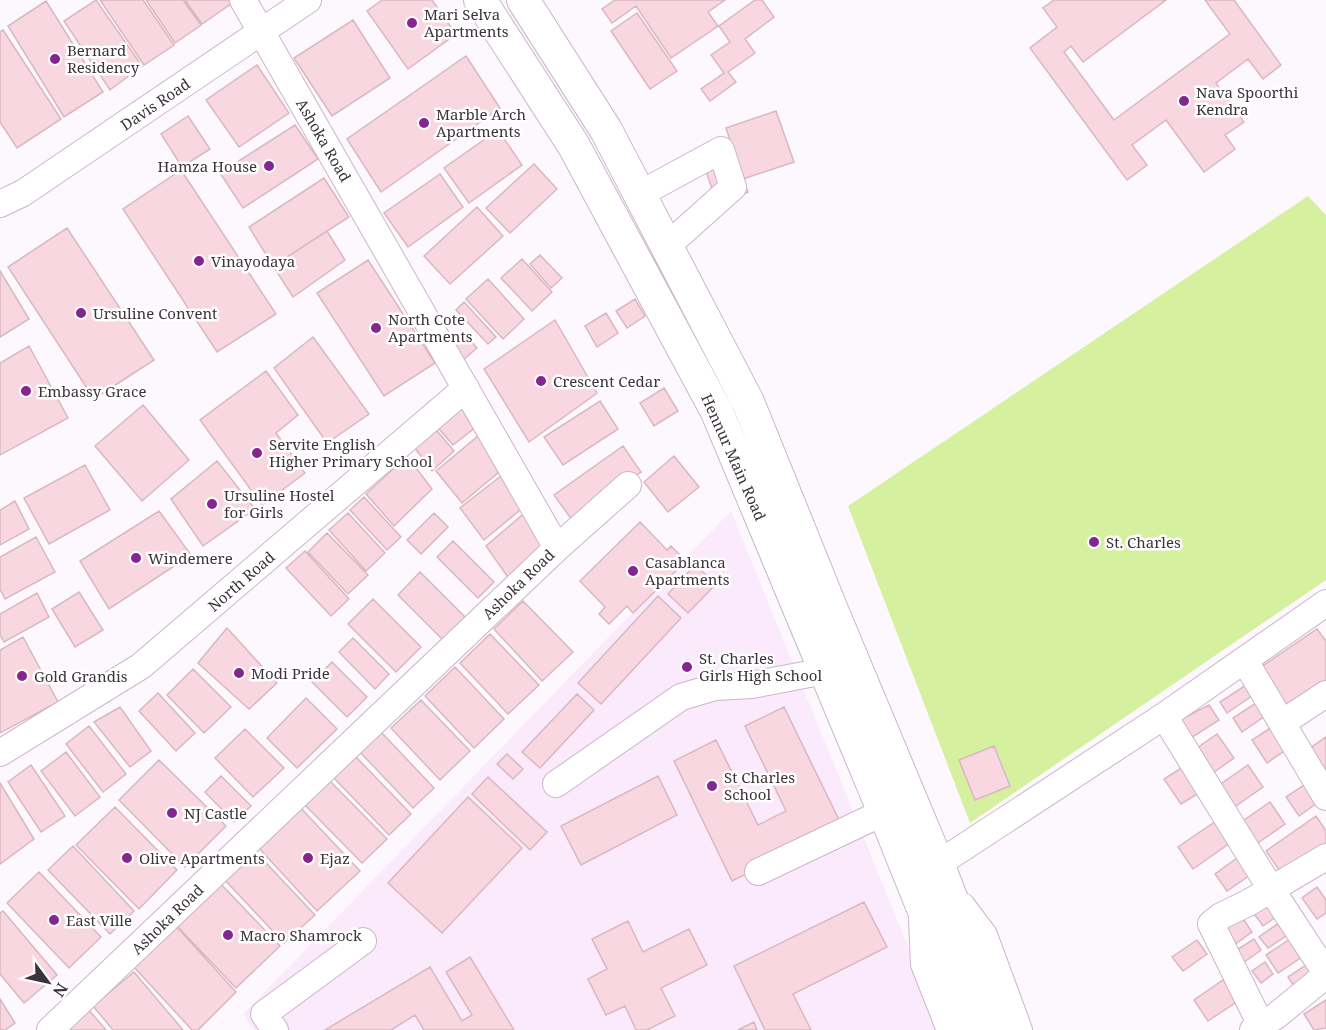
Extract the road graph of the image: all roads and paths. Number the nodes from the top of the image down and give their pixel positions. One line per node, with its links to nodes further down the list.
1 (243, 0): 5 (street, Ashoka Road)
2 (308, 0): 5 (street, Davis Road)
3 (480, 0): 14 (main road, Hennur Main Road)
4 (523, 0): 6 (main road, Hennur Main Road)
5 (262, 32): 7 (street, Davis Road); 9 (street, Ashoka Road)
6 (640, 194): 8 (main road, Hennur Main Road); 8 (street)
7 (0, 204)
8 (667, 246): 24 (main road, Hennur Main Road)
9 (466, 388): 11 (street, Ashoka Road); 18 (street, North Road)
10 (628, 485): 11 (street)
11 (557, 548): 30 (street, Ashoka Road)
12 (1326, 603): 13 (street)
13 (1245, 661): 16 (street); 17 (street)
14 (825, 671): 19 (street); 21 (main road, Hennur Main Road)
15 (1326, 694): 17 (street)
16 (1164, 716): 24 (street); 25 (street)
17 (1282, 723): 20 (street)
18 (0, 753)
19 (556, 784)
20 (1326, 797)
21 (884, 812): 23 (street); 29 (main road, Hennur Main Road)
22 (1326, 857): 25 (street)
23 (758, 872)
24 (943, 875): 29 (main road, Hennur Main Road)
25 (1271, 890): 27 (street); 28 (street)
26 (363, 941): 31 (street)
27 (1326, 974): 28 (street)
28 (1269, 1025)
29 (985, 1027)
30 (50, 1030)
31 (275, 1030)

